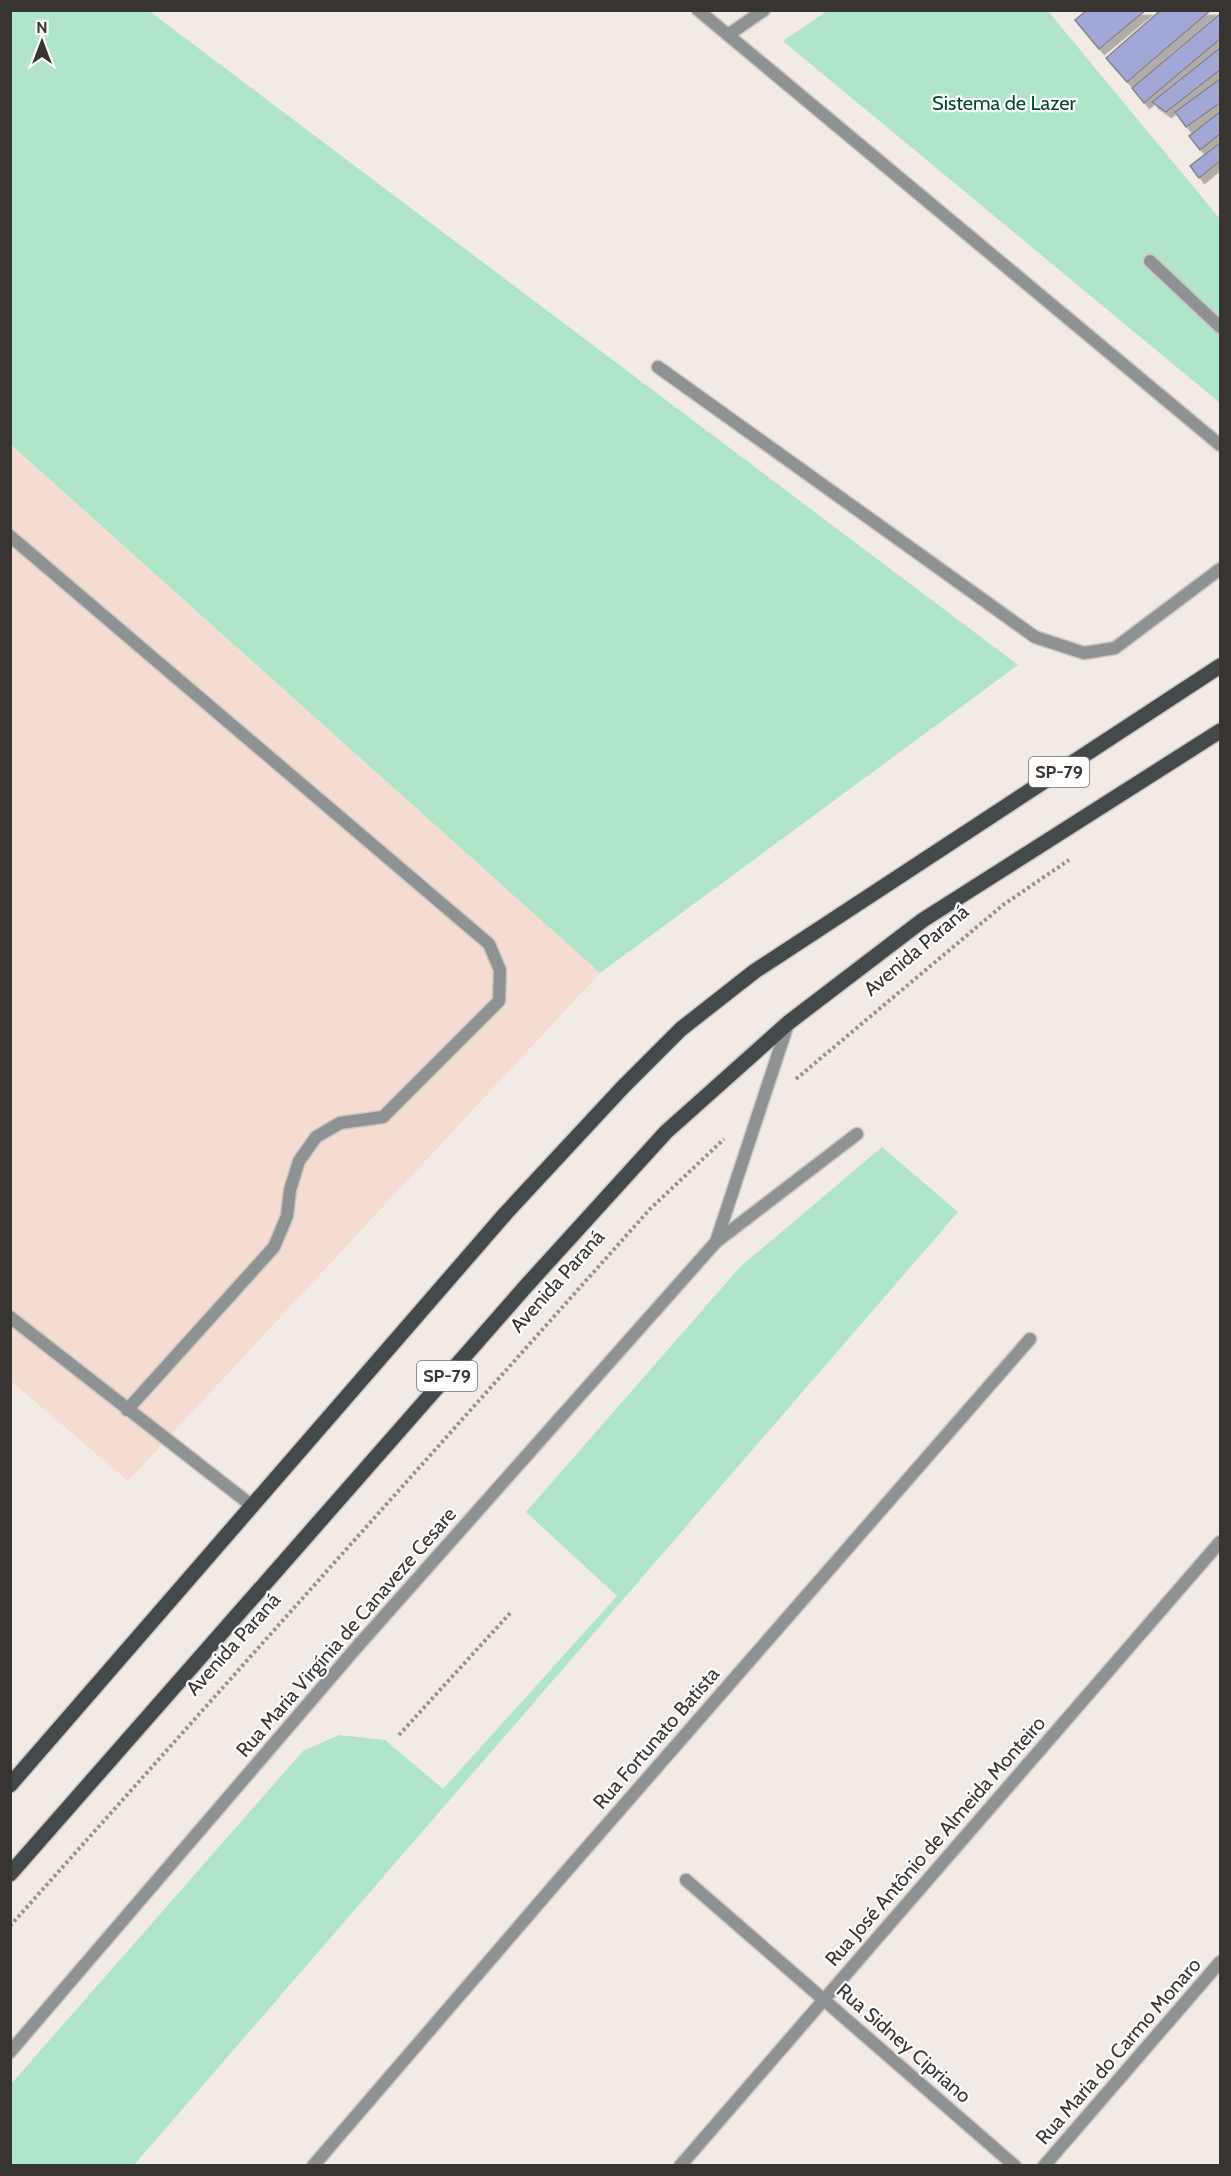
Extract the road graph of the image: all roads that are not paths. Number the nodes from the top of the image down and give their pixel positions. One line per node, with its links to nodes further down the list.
1 (698, 10): 3 (street)
2 (764, 10): 3 (street)
3 (728, 35): 7 (street)
4 (1150, 261): 5 (street)
5 (1221, 327)
6 (658, 367): 9 (street)
7 (1221, 445)
8 (10, 537): 17 (street)
9 (1221, 569)
10 (1221, 666): 18 (main road, SP-79)
11 (1221, 730): 12 (main road, Avenida Paraná / SP-79)
12 (788, 1023): 14 (street, Rua Maria Virgínia de Canaveze Cesare); 21 (main road, Avenida Paraná / SP-79)
13 (857, 1134): 14 (street, Rua Maria Virgínia de Canaveze Cesare)
14 (716, 1242): 25 (street, Rua Maria Virgínia de Canaveze Cesare)
15 (10, 1317): 17 (street)
16 (1030, 1339): 26 (street, Rua Fortunato Batista)
17 (127, 1410): 18 (street)
18 (251, 1505): 20 (main road, SP-79)
19 (1221, 1542): 24 (street, Rua José Antônio de Almeida Monteiro)
20 (10, 1785)
21 (10, 1874)
22 (686, 1880): 24 (street, Rua Sidney Cipriano)
23 (1221, 1962): 29 (street, Rua Maria do Carmo Monaro)
24 (823, 1999): 27 (street, Rua José Antônio de Almeida Monteiro); 28 (street, Rua Sidney Cipriano)
25 (10, 2052)
26 (313, 2166)
27 (680, 2166)
28 (1015, 2166)
29 (1044, 2166)

